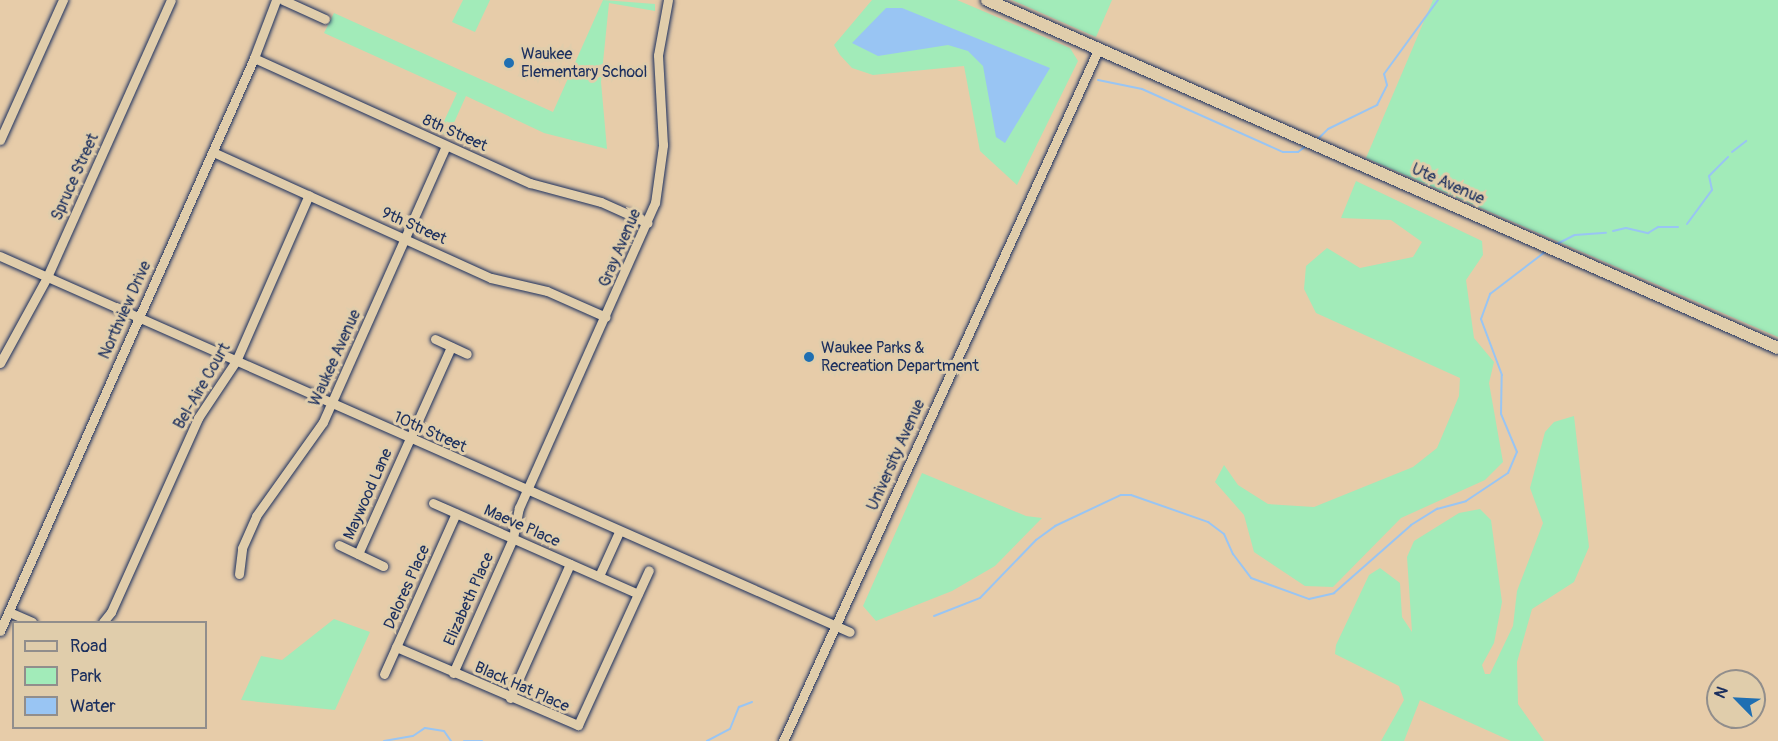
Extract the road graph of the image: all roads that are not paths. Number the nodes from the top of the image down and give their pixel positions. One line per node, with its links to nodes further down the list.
1 (63, 0): 10 (street)
2 (171, 0): 17 (street, Spruce Street)
3 (276, 0): 9 (street, Northview Drive)
4 (283, 0): 7 (street)
5 (668, 0): 14 (street, Gray Avenue)
6 (987, 0): 8 (main road, Ute Avenue)
7 (325, 18)
8 (1101, 52): 22 (main road, Ute Avenue); 44 (street, University Avenue)
9 (254, 58): 11 (street, 8th Street); 12 (street, Northview Drive)
10 (0, 140)
11 (446, 146): 14 (street, 8th Street); 15 (street, Waukee Avenue)
12 (213, 152): 13 (street, 9th Street); 19 (street, Northview Drive)
13 (309, 195): 15 (street, 9th Street); 24 (street, Bel-Aire Court)
14 (648, 223): 18 (street, Gray Avenue)
15 (405, 239): 18 (street, 9th Street); 26 (street, Waukee Avenue)
16 (0, 256): 17 (street, 10th Street)
17 (47, 277): 19 (street, 10th Street); 25 (street, Spruce Street)
18 (606, 317): 28 (street, Gray Avenue)
19 (138, 318): 24 (street, 10th Street); 41 (street, Northview Drive)
20 (435, 339): 21 (street)
21 (451, 348): 23 (street); 27 (street, Maywood Lane)
22 (1778, 348)
23 (467, 354)
24 (236, 361): 26 (street, 10th Street); 43 (street, Bel-Aire Court)
25 (0, 363)
26 (331, 405): 27 (street, 10th Street); 38 (street, Waukee Avenue)
27 (409, 439): 28 (street, 10th Street); 34 (street, Maywood Lane)
28 (528, 492): 31 (street, 10th Street); 32 (street, Elizabeth Place)
29 (433, 503): 30 (street, Maeve Place)
30 (456, 513): 32 (street, Maeve Place); 47 (street, Delores Place)
31 (619, 532): 39 (street); 44 (street, 10th Street)
32 (513, 538): 35 (street, Maeve Place); 48 (street, Elizabeth Place)
33 (339, 545): 34 (street)
34 (358, 554): 36 (street)
35 (570, 564): 39 (street, Maeve Place); 50 (street)
36 (383, 566)
37 (649, 570): 40 (street, Black Hat Place)
38 (239, 574)
39 (599, 576): 40 (street, Maeve Place)
40 (638, 594): 50 (street, Black Hat Place)
41 (9, 612): 42 (street); 45 (street, Northview Drive)
42 (30, 621)
43 (103, 621)
44 (835, 626): 46 (street, 10th Street); 51 (street, University Avenue)
45 (0, 631)
46 (850, 632)
47 (396, 647): 48 (street, Black Hat Place); 49 (street, Delores Place)
48 (453, 673): 50 (street, Black Hat Place)
49 (384, 674)
50 (510, 698)
51 (783, 741)

